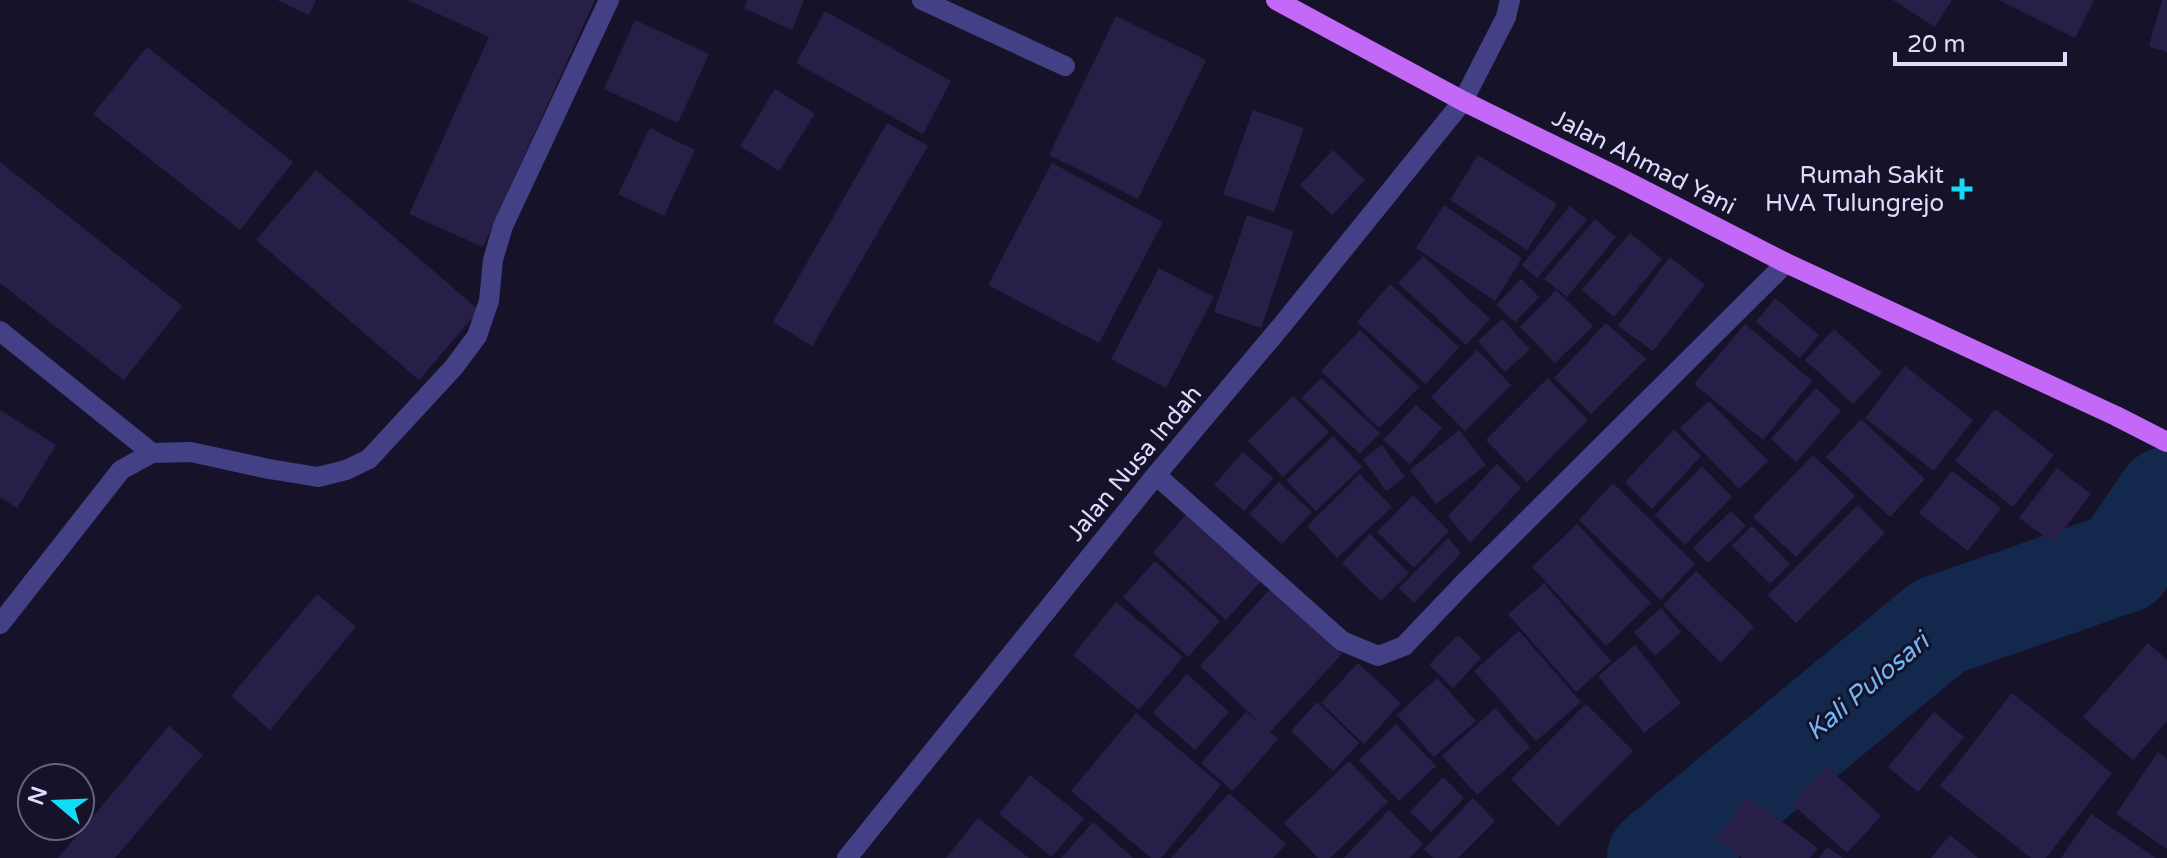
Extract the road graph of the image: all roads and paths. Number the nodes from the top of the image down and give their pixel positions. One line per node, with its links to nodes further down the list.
1 (609, 0): 10 (street)
2 (922, 0): 5 (street)
3 (1276, 0): 6 (main road, Jalan Ahmad Yani)
4 (1510, 0): 6 (street, Jalan Nusa Indah)
5 (1065, 66)
6 (1463, 101): 7 (main road, Jalan Ahmad Yani); 11 (street, Jalan Nusa Indah)
7 (1786, 263): 9 (main road, Jalan Ahmad Yani); 11 (street)
8 (0, 331): 10 (street)
9 (2167, 442)
10 (152, 453): 12 (street)
11 (1156, 475): 13 (street, Jalan Nusa Indah)
12 (0, 624)
13 (847, 858)

